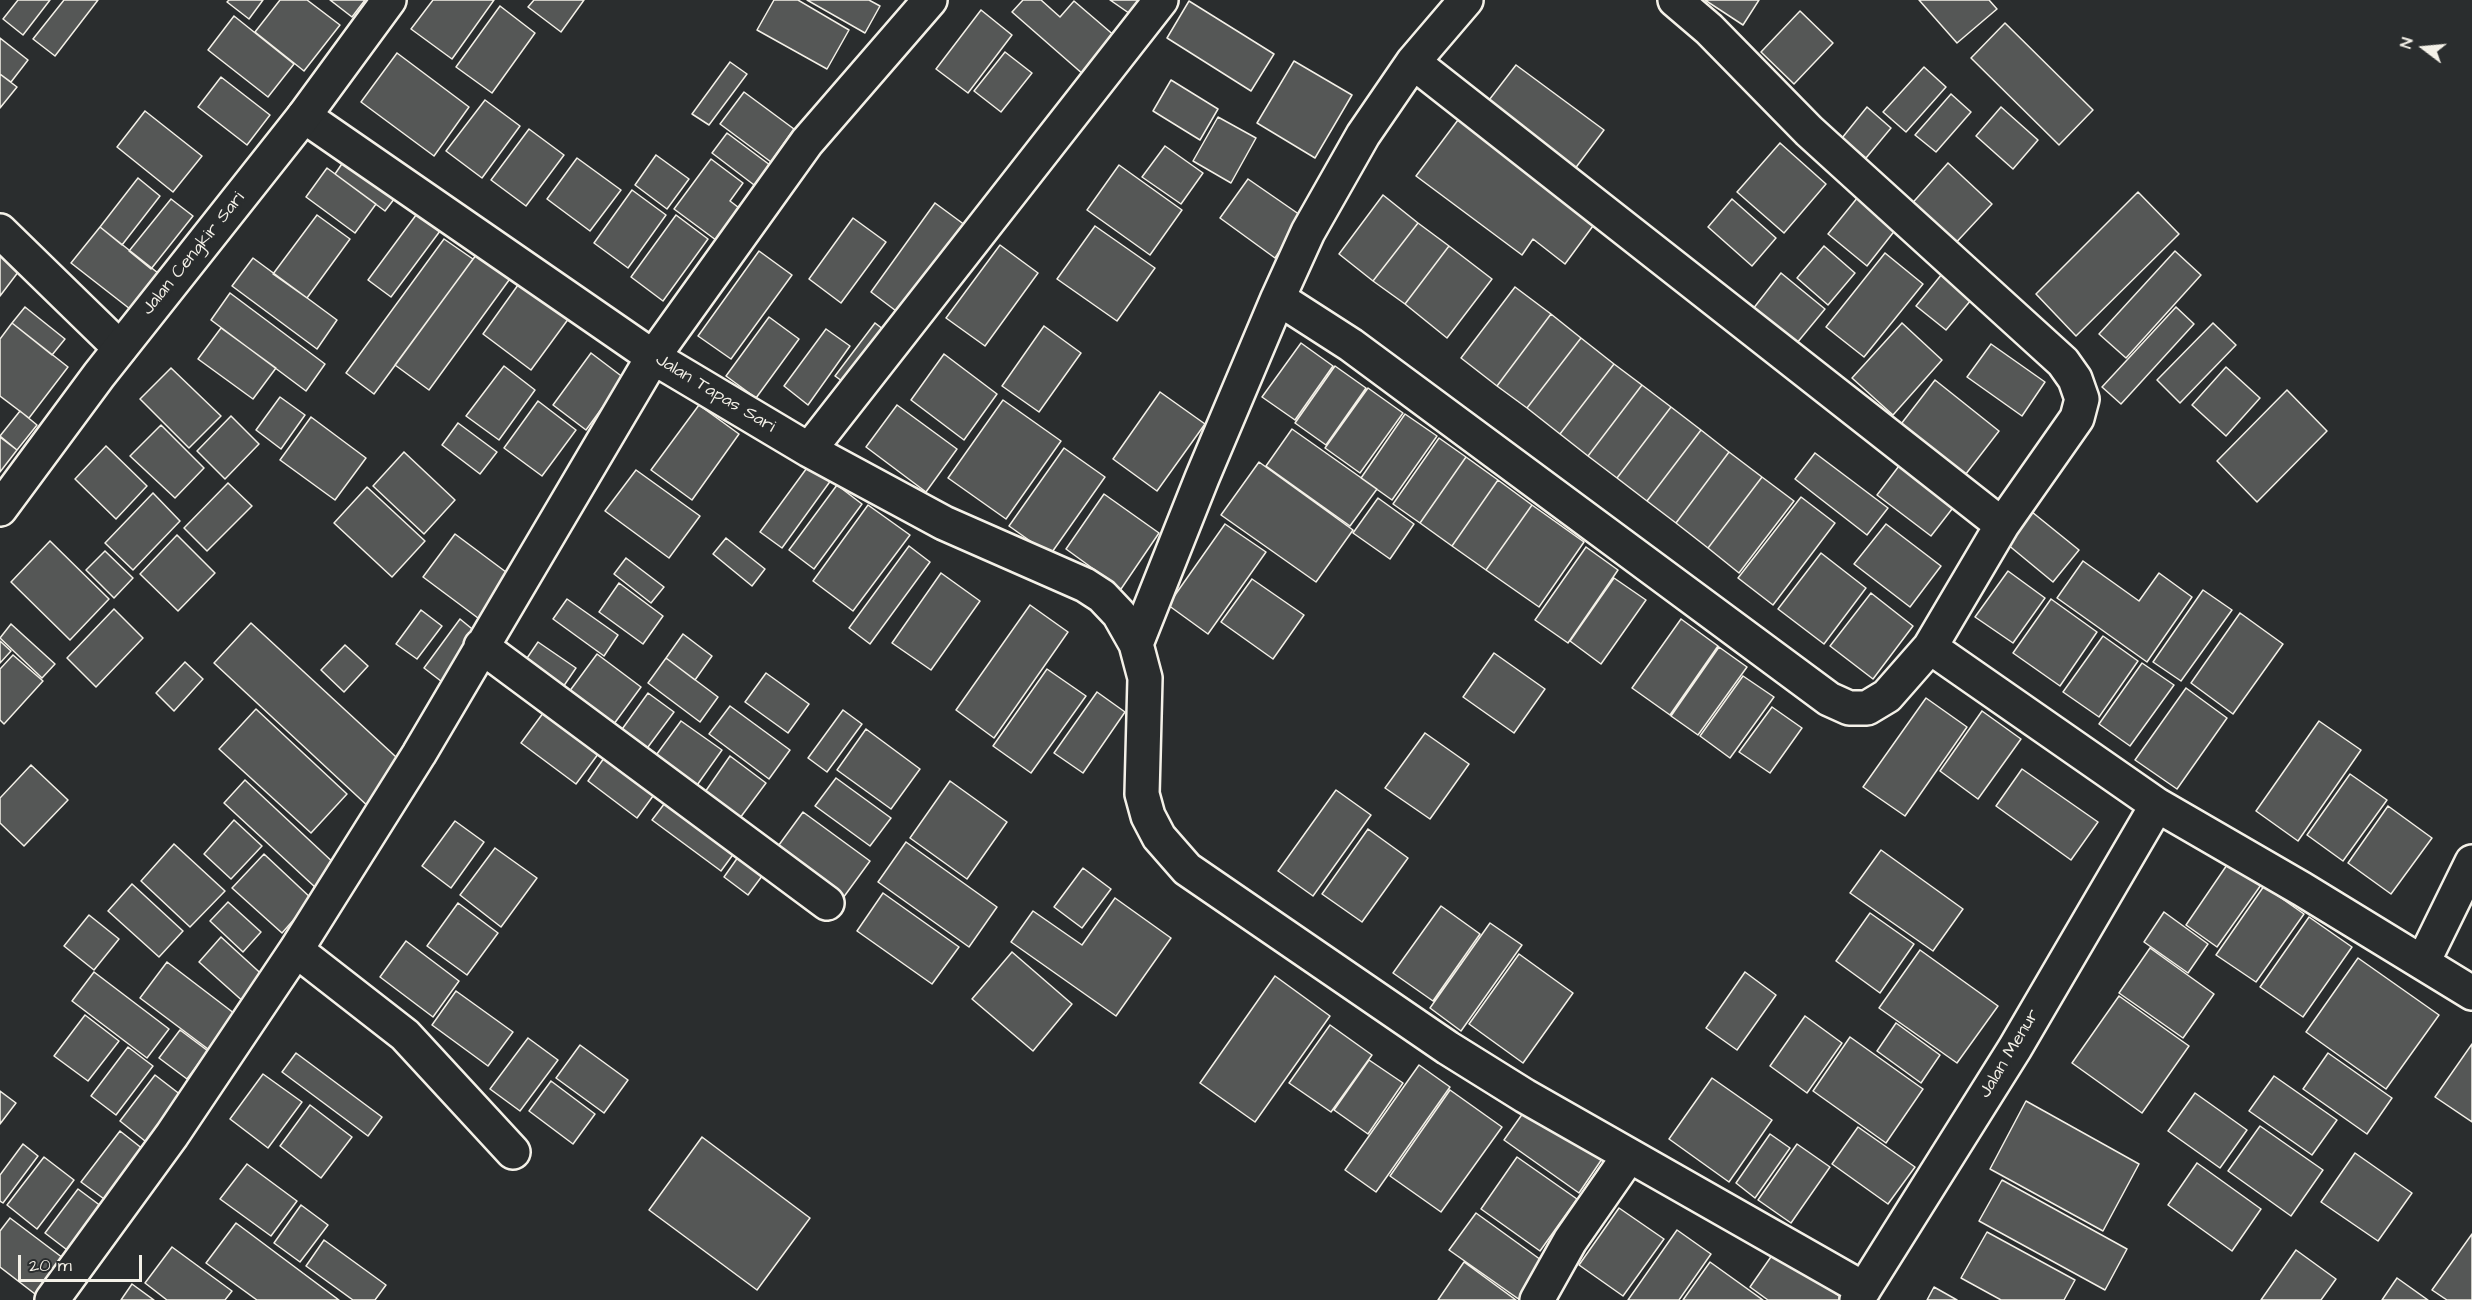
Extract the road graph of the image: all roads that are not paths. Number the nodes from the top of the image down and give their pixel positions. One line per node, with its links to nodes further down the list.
1 (389, 0): 7 (street, Jalan Cengkir Sari)
2 (930, 0): 11 (street)
3 (1161, 0): 12 (street)
4 (1466, 0): 6 (street)
5 (1675, 0): 14 (street)
6 (1413, 62): 9 (street); 14 (street)
7 (304, 116): 10 (street, Jalan Cengkir Sari); 11 (street, Jalan Tapas Sari)
8 (0, 231): 10 (street)
9 (1278, 298): 15 (street); 17 (street)
10 (120, 348): 13 (street, Jalan Cengkir Sari)
11 (653, 357): 12 (street, Jalan Tapas Sari); 16 (street)
12 (809, 450): 15 (street, Jalan Tapas Sari)
13 (0, 509)
14 (2001, 525): 17 (street)
15 (1136, 644): 25 (street, Jalan Tapas Sari)
16 (481, 646): 20 (street); 21 (street)
17 (1930, 647): 18 (street)
18 (2157, 805): 22 (street); 26 (street, Jalan Menur)
19 (2472, 862): 22 (street)
20 (827, 903)
21 (296, 950): 24 (street); 27 (street)
22 (2423, 962): 23 (street)
23 (2472, 993)
24 (513, 1152)
25 (1629, 1156): 26 (street, Jalan Tapas Sari); 28 (street)
26 (1861, 1294)
27 (52, 1300)
28 (1537, 1300)

